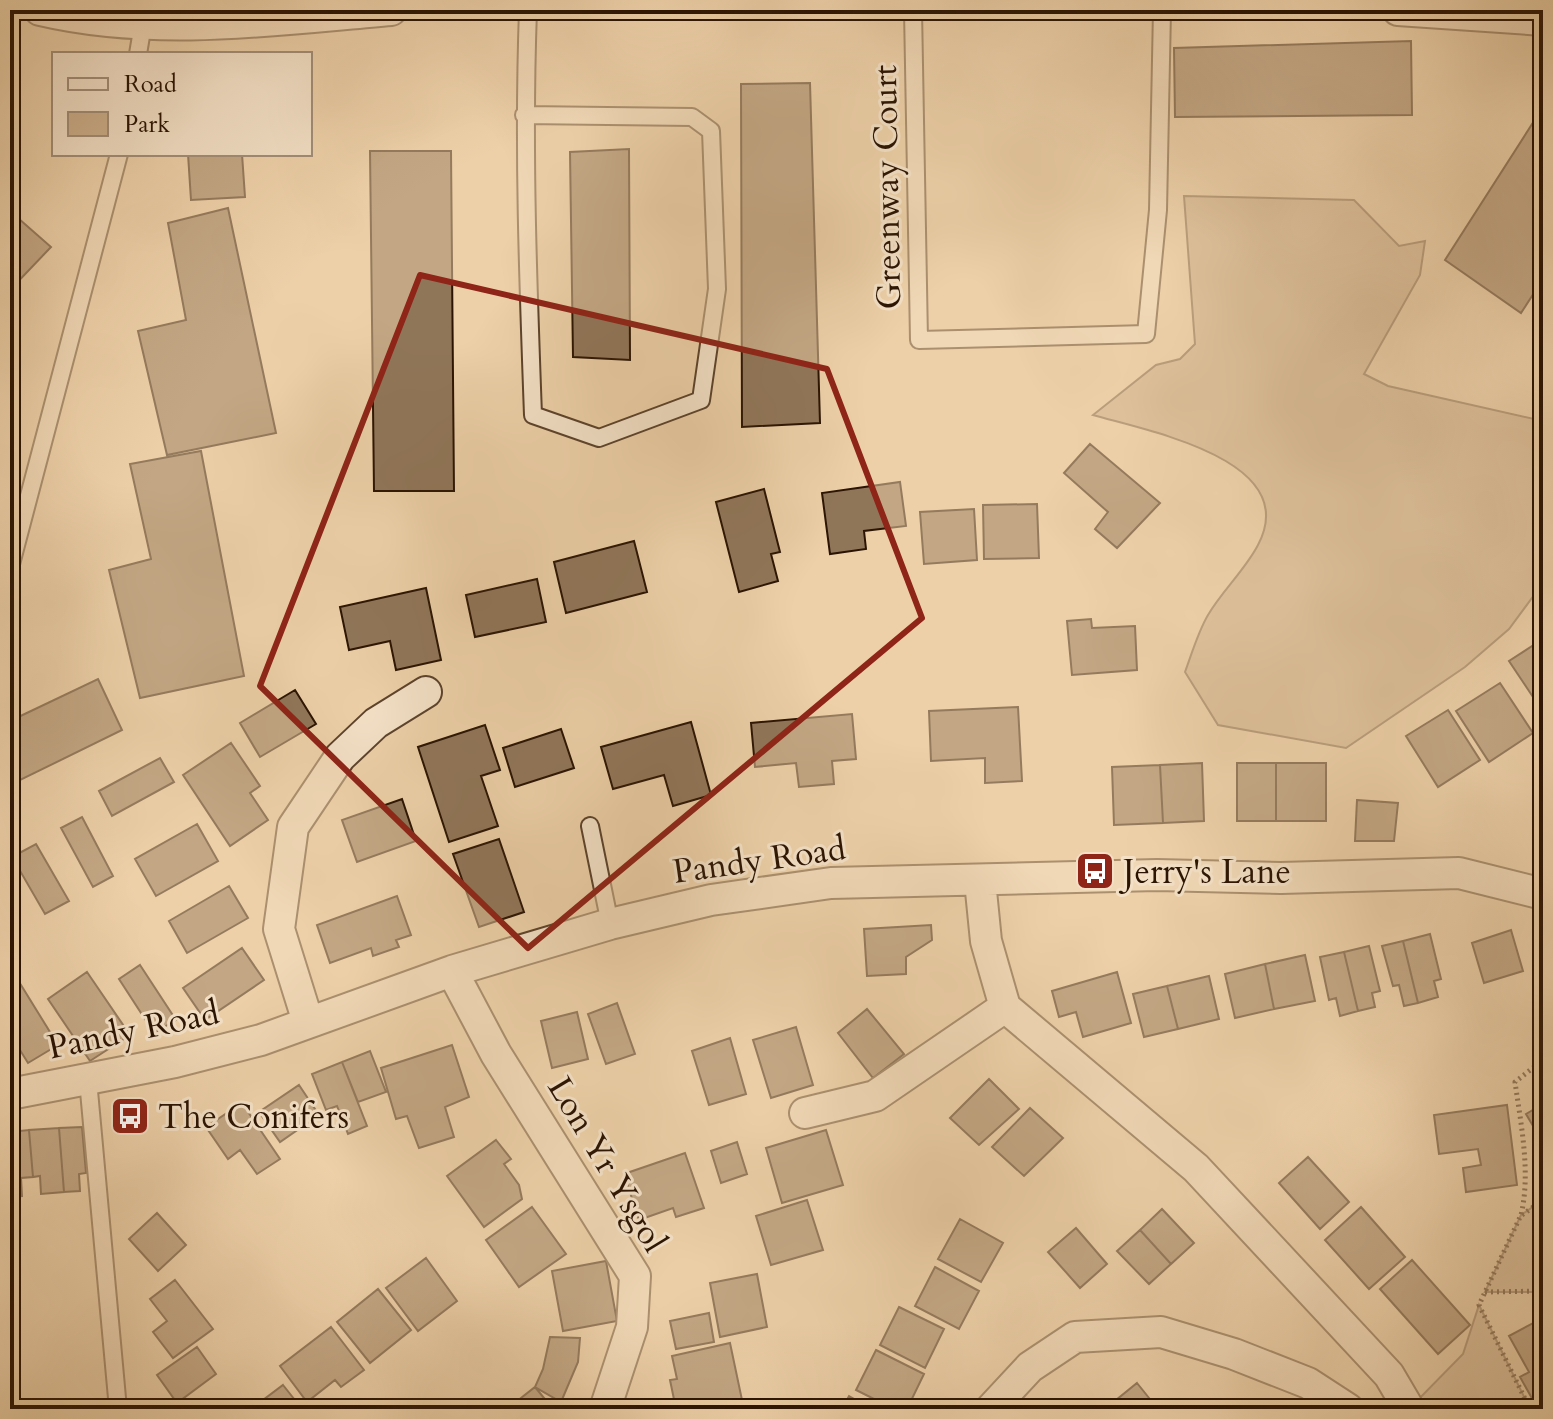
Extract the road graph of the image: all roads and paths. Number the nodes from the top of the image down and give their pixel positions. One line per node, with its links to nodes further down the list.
1 (40, 10): 8 (street)
2 (391, 10): 8 (street)
3 (528, 10): 9 (lane)
4 (913, 10): 5 (lane, Greenway Court)
5 (1162, 10)
6 (1398, 10): 7 (street)
7 (1543, 20)
8 (140, 39)
9 (524, 115): 9 (lane)
10 (118, 156): 11 (lane)
11 (10, 568)
12 (426, 692): 19 (street)
13 (590, 826): 16 (lane)
14 (980, 881): 15 (street, Pandy Road); 16 (street, Pandy Road); 18 (street)
15 (1543, 894)
16 (610, 924): 17 (street, Pandy Road)
17 (452, 971): 19 (street, Pandy Road); 29 (street, Lon Yr Ysgol)
18 (1005, 1007): 23 (street); 32 (street)
19 (308, 1022): 21 (street, Pandy Road)
20 (1543, 1060): 25 (path)
21 (88, 1080): 22 (street, Pandy Road); 28 (lane)
22 (10, 1094)
23 (805, 1113)
24 (1543, 1200): 25 (path)
25 (1521, 1215): 27 (path)
26 (1543, 1291): 27 (path)
27 (1485, 1292): 33 (path)
28 (118, 1409)
29 (605, 1409)
30 (991, 1409): 31 (street)
31 (1348, 1409)
32 (1409, 1409)
33 (1530, 1409)

